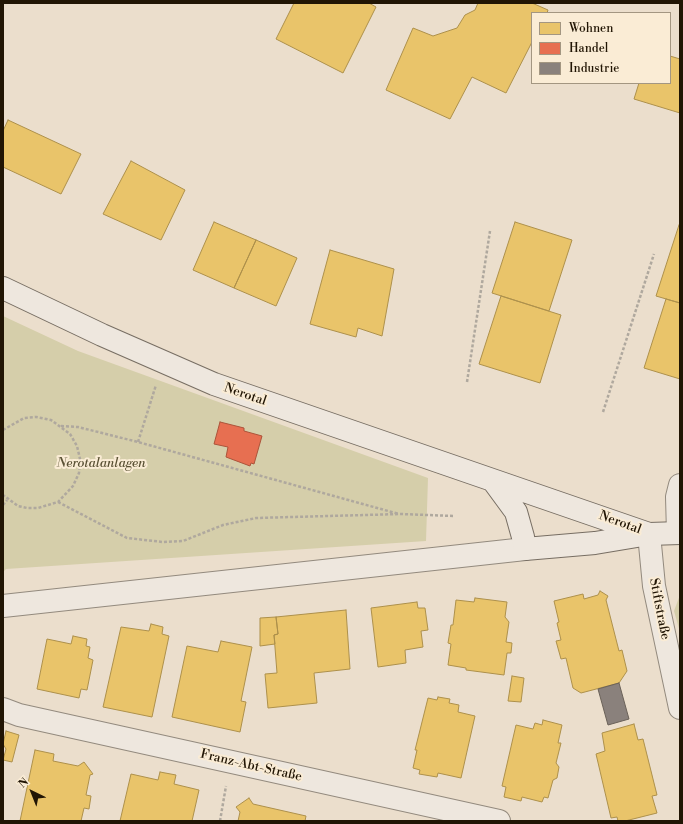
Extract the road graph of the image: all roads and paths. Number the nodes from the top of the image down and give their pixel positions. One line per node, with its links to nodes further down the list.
1 (490, 231): 5 (path)
2 (654, 254): 6 (path)
3 (3, 288): 4 (street, Nerotal)
4 (163, 362): 9 (path); 10 (street, Nerotal)
5 (467, 382)
6 (603, 412)
7 (61, 426): 8 (path); 9 (path); 14 (path)
8 (3, 430)
9 (138, 442): 16 (path)
10 (494, 482): 19 (street, Nerotal); 20 (street)
11 (680, 485): 18 (street)
12 (3, 496): 13 (path)
13 (7, 500): 14 (path); 15 (path)
14 (58, 502): 16 (path)
15 (3, 505)
16 (401, 514): 17 (path)
17 (454, 516)
18 (679, 533): 19 (street)
19 (649, 534): 20 (street, Nerotal); 22 (street, Stiftstraße)
20 (525, 549): 21 (street, Nerotal)
21 (3, 606)
22 (680, 708)
23 (3, 709): 26 (street, Franz-Abt-Straße)
24 (225, 792): 25 (path)
25 (220, 821)
26 (499, 821)

